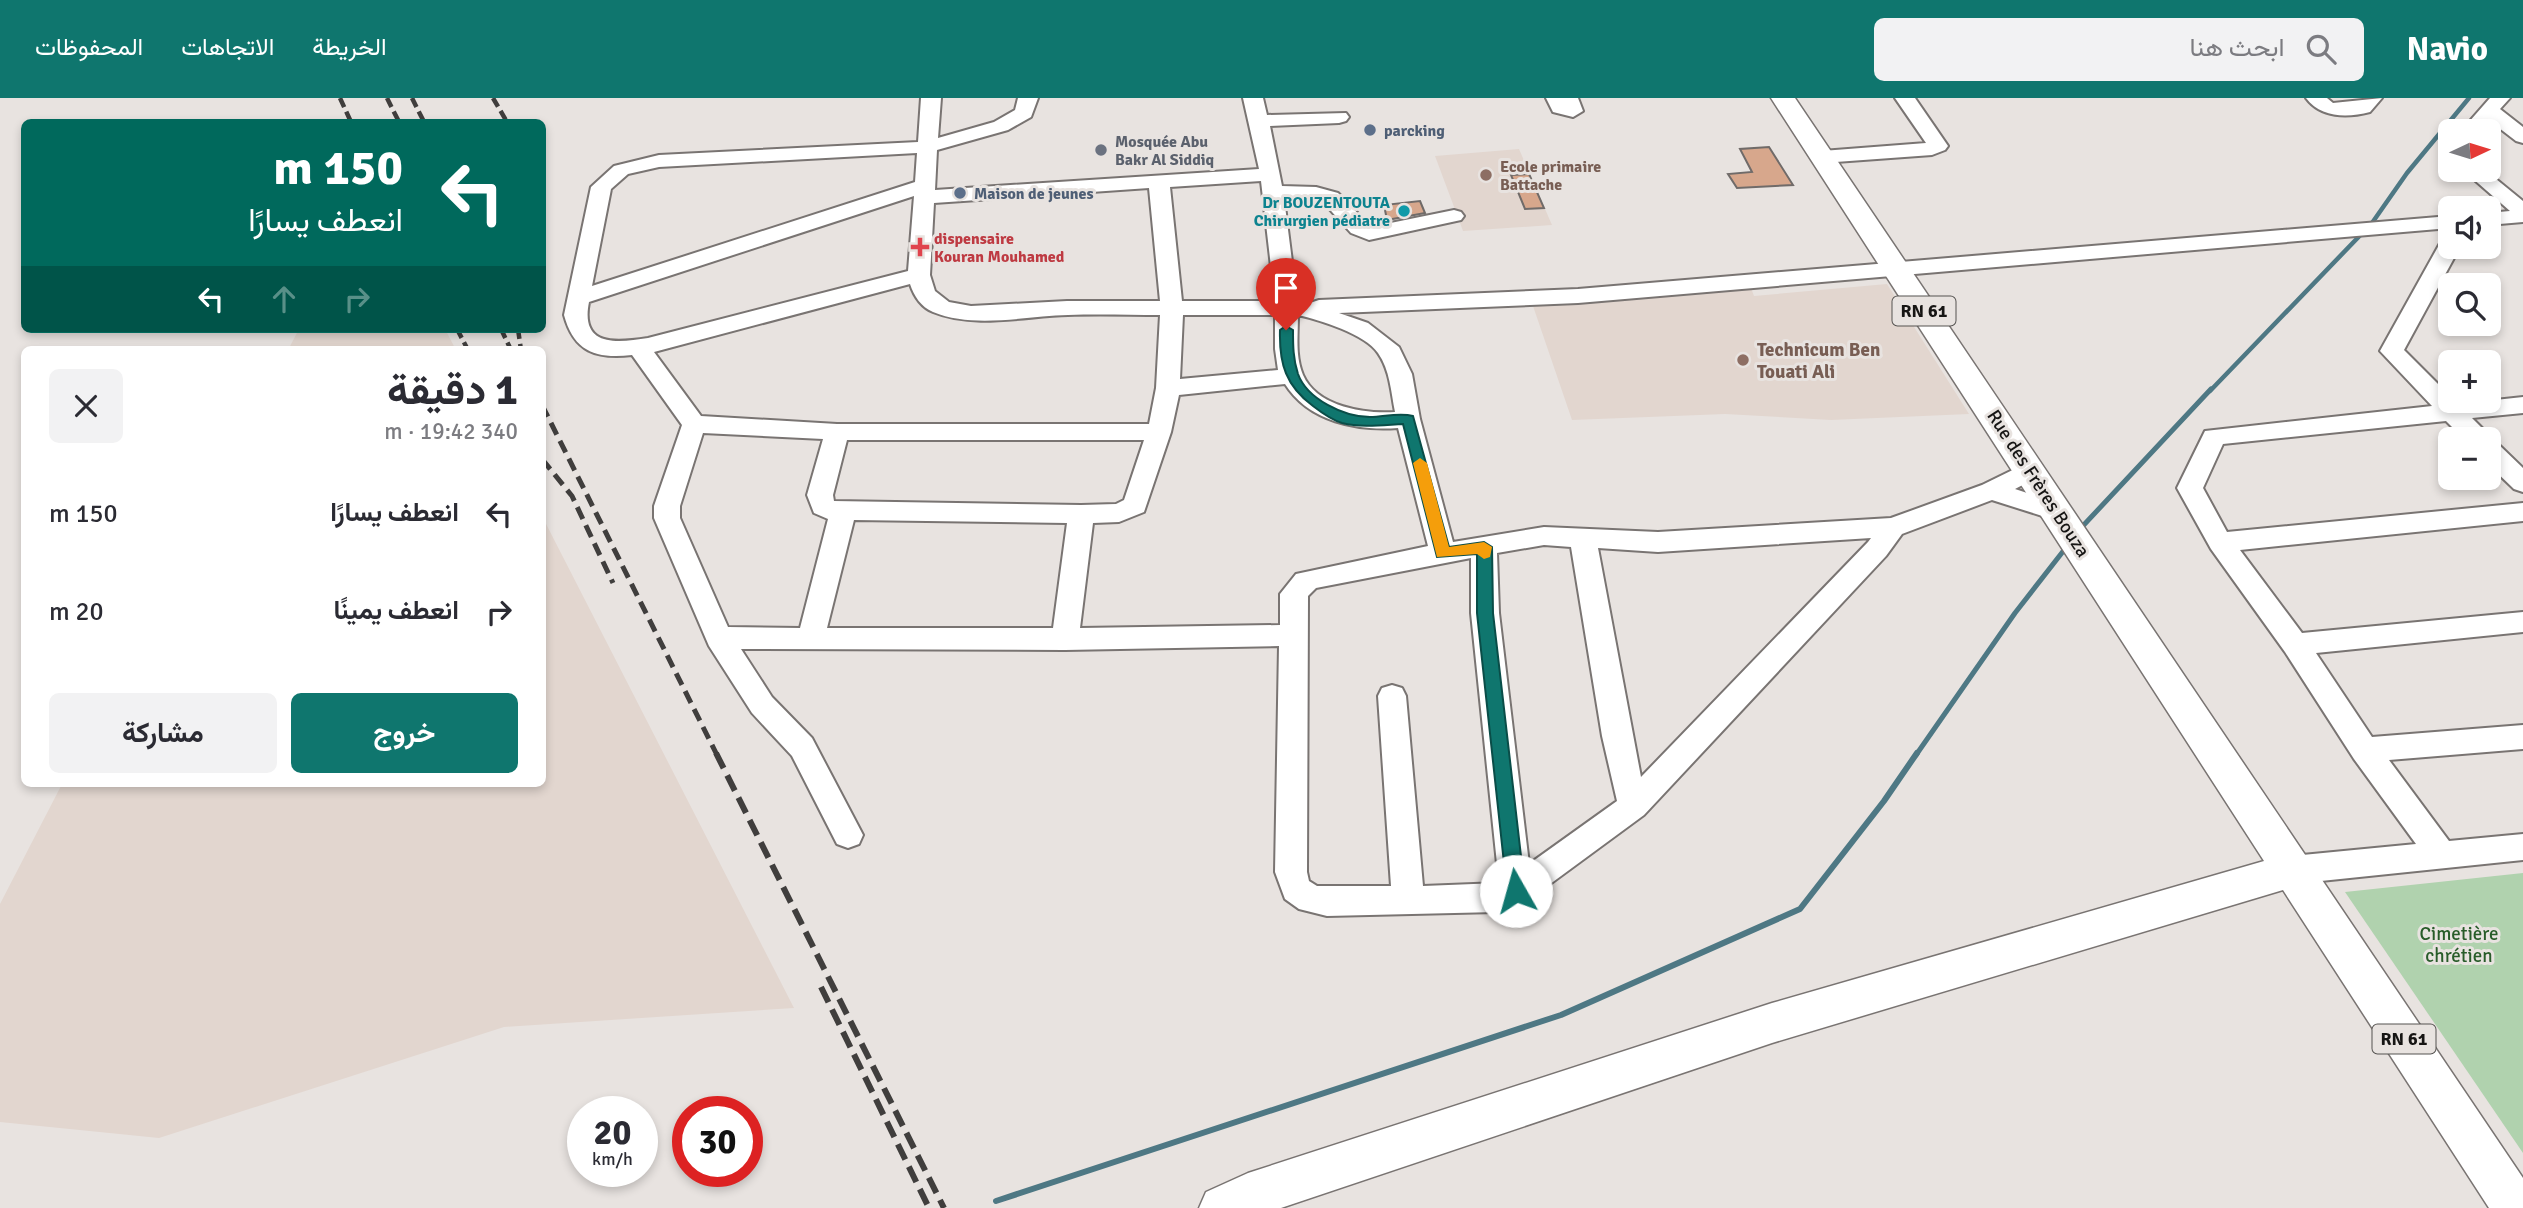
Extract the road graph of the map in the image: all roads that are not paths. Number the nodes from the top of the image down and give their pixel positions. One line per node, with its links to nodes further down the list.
1 (931, 98): 15 (street)
2 (1028, 98): 15 (street)
3 (1253, 98): 13 (street)
4 (1556, 98): 5 (street)
5 (1568, 98)
6 (1783, 98): 16 (main road, Rue des Frères Bouza / RN 61)
7 (1905, 98): 16 (street)
8 (2316, 98): 9 (street)
9 (2372, 98)
10 (2495, 104): 12 (street); 14 (street)
11 (1339, 117): 13 (street)
12 (2482, 119)
13 (1260, 121): 19 (street)
14 (2523, 137)
15 (927, 146): 20 (street); 28 (street)
16 (1822, 157): 26 (main road, Rue des Frères Bouza / RN 61)
17 (1159, 182): 19 (street); 20 (street); 30 (street)
18 (2487, 182): 21 (street)
19 (1273, 183): 22 (street); 29 (street)
20 (926, 191): 27 (street); 28 (street)
21 (2523, 214): 23 (street)
22 (1454, 216)
23 (2501, 217)
24 (2438, 223): 26 (street)
25 (2442, 259): 34 (street)
26 (1896, 270): 29 (street); 44 (main road, Rue des Frères Bouza / RN 61)
27 (920, 280): 30 (street); 31 (street)
28 (578, 298): 31 (street)
29 (1294, 308): 30 (street); 32 (street); 38 (street)
30 (1172, 309): 33 (street)
31 (638, 347): 39 (street)
32 (1292, 376): 33 (street); 38 (street)
33 (1168, 388): 42 (street)
34 (2438, 399)
35 (2523, 405): 36 (street)
36 (2501, 407)
37 (2451, 413): 40 (street); 53 (street)
38 (1408, 419): 55 (street)
39 (694, 424): 41 (street); 58 (street)
40 (2466, 427)
41 (837, 432): 42 (street); 47 (street)
42 (1159, 432): 49 (street)
43 (2501, 462): 45 (street)
44 (2031, 470): 46 (street); 50 (main road, Rue des Frères Bouza / RN 61)
45 (2523, 483)
46 (1991, 491): 50 (street); 51 (street)
47 (843, 511): 49 (street); 59 (street)
48 (2523, 512): 53 (street)
49 (1081, 514): 60 (street)
50 (2062, 518): 69 (main road, Rue des Frères Bouza / RN 61)
51 (1893, 527): 52 (street); 65 (street)
52 (1583, 538): 54 (street); 65 (street)
53 (2220, 542): 61 (street)
54 (1484, 547): 55 (street); 70 (street)
55 (1443, 553): 57 (street)
56 (2523, 622): 61 (street)
57 (1294, 635): 60 (street); 71 (street)
58 (719, 638): 59 (street); 66 (street)
59 (811, 638): 60 (street)
60 (1065, 639)
61 (2295, 644): 64 (street)
62 (1392, 696): 71 (street)
63 (2523, 737): 64 (street)
64 (2364, 750): 68 (street)
65 (1633, 806): 70 (street)
66 (848, 835)
67 (2523, 847): 68 (street)
68 (2441, 854): 69 (street)
69 (2292, 870): 72 (main road); 73 (main road, RN 61)
70 (1516, 891): 71 (street)
71 (1408, 899)
72 (1222, 1208)
73 (2516, 1208)

